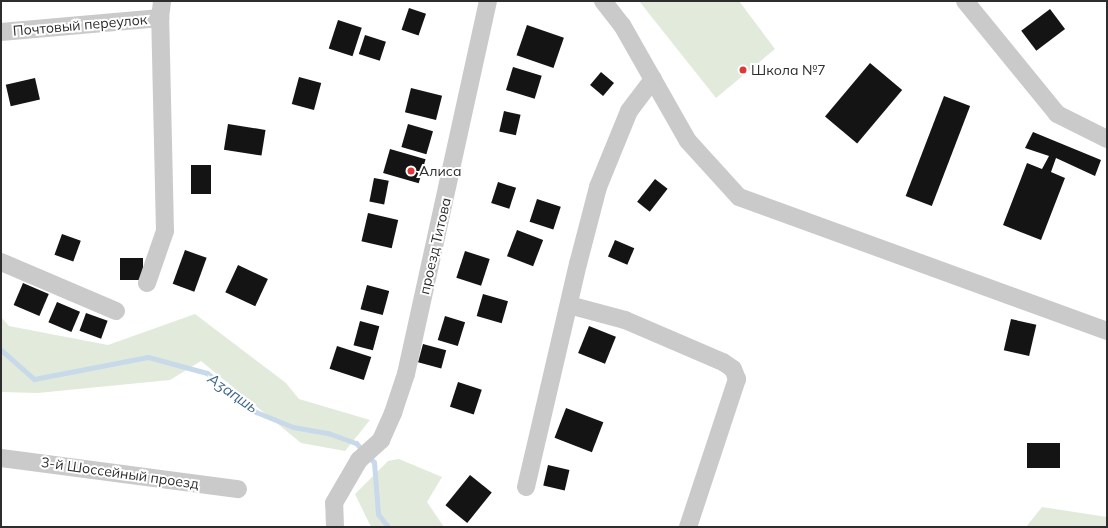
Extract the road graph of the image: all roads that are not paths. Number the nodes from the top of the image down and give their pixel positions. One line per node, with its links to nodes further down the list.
1 (488, 1): 16 (street, проезд Титова)
2 (603, 1): 6 (street)
3 (965, 1): 7 (street)
4 (161, 9): 5 (street, Почтовый переулок); 9 (street)
5 (1, 32)
6 (653, 79): 10 (street); 12 (street)
7 (1107, 139)
8 (1, 262): 11 (street)
9 (147, 283)
10 (569, 305): 14 (street); 17 (street)
11 (116, 311)
12 (1107, 331)
13 (1, 458): 15 (street, 3-й Шоссейный проезд)
14 (526, 486)
15 (238, 489)
16 (335, 527)
17 (688, 527)

